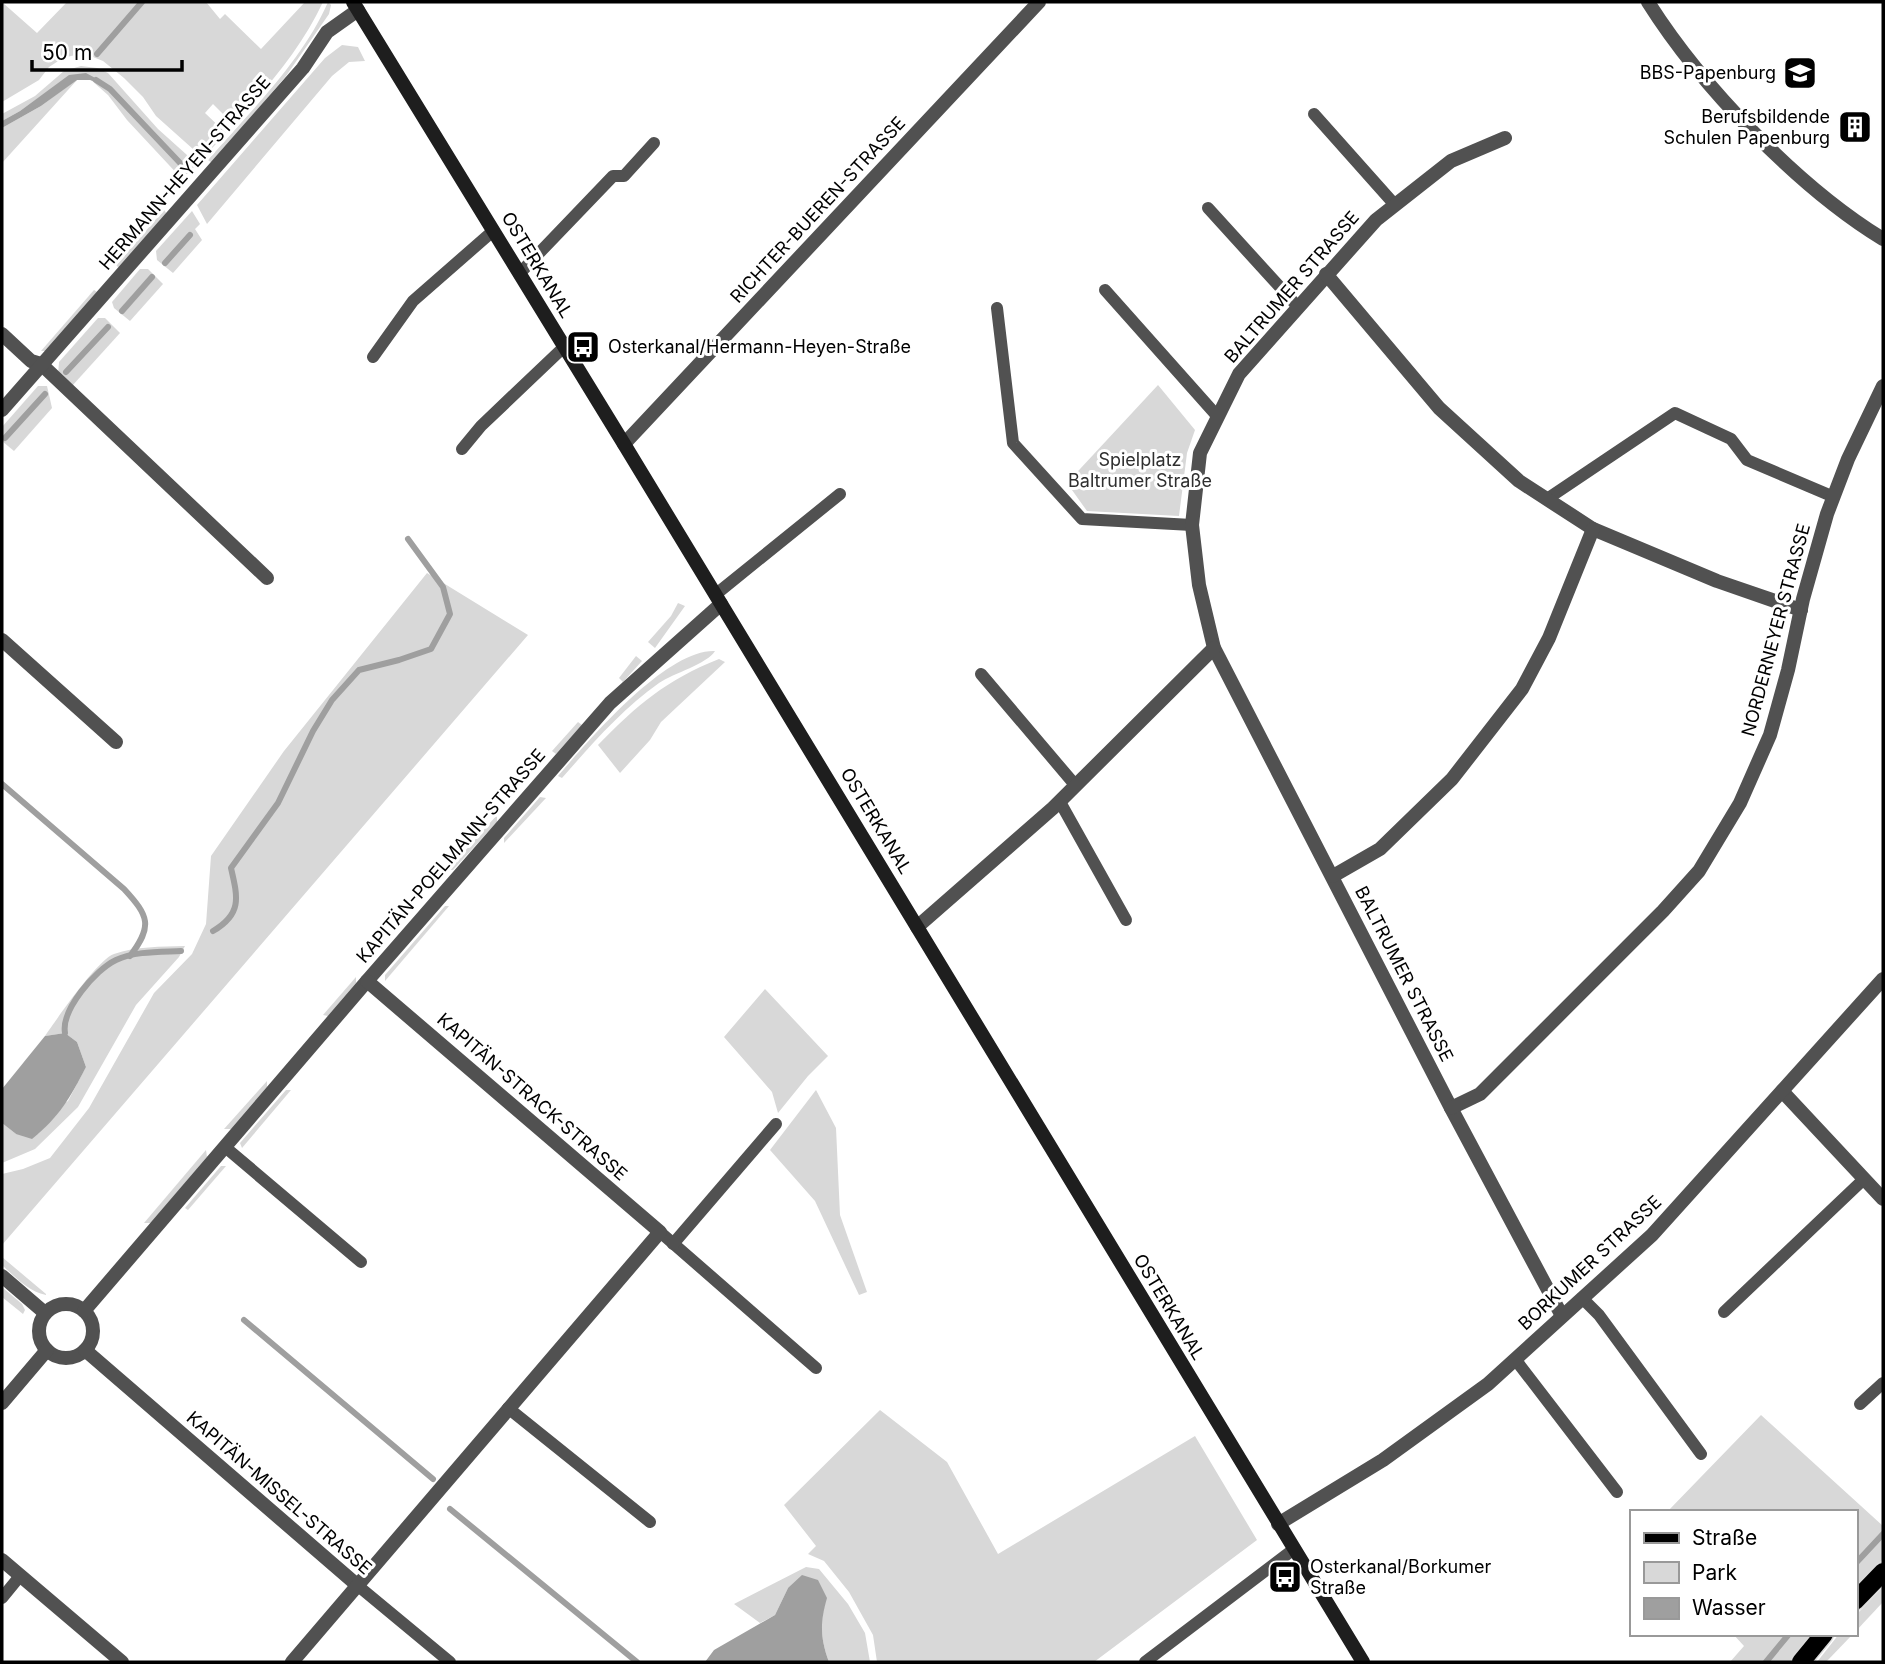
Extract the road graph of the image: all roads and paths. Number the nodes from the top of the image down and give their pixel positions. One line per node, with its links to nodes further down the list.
1 (1039, 2): 23 (street, RICHTER-BUEREN-STRASSE)
2 (1648, 2): 10 (street)
3 (355, 6): 9 (main road, OSTERKANAL); 19 (street, HERMANN-HEYEN-STRASSE)
4 (1314, 114): 7 (lane)
5 (1505, 138): 7 (street, BALTRUMER STRASSE)
6 (654, 142): 11 (lane)
7 (1395, 205): 12 (street, BALTRUMER STRASSE)
8 (1208, 208): 14 (lane)
9 (494, 231): 11 (main road, OSTERKANAL); 18 (lane)
10 (1883, 239)
11 (519, 274): 17 (main road, OSTERKANAL)
12 (1326, 274): 14 (street, BALTRUMER STRASSE); 27 (street)
13 (1105, 290): 22 (lane)
14 (1298, 307): 22 (street, BALTRUMER STRASSE)
15 (997, 309): 28 (lane)
16 (2, 334): 19 (street)
17 (564, 347): 23 (main road, OSTERKANAL); 24 (lane)
18 (373, 357)
19 (41, 364): 21 (street, HERMANN-HEYEN-STRASSE); 30 (street)
20 (1883, 386): 26 (street, NORDERNEYER STRASSE)
21 (2, 410)
22 (1218, 418): 28 (street, BALTRUMER STRASSE)
23 (624, 444): 31 (main road, OSTERKANAL)
24 (462, 449)
25 (840, 494): 31 (lane)
26 (1833, 497): 27 (lane); 32 (street, NORDERNEYER STRASSE)
27 (1547, 499): 29 (street)
28 (1192, 525): 34 (street, BALTRUMER STRASSE)
29 (1593, 529): 32 (street); 39 (street)
30 (267, 578)
31 (718, 600): 41 (main road, OSTERKANAL); 43 (street, KAPITÄN-POELMANN-STRASSE)
32 (1801, 610): 45 (street, NORDERNEYER STRASSE)
33 (2, 640): 36 (street)
34 (1214, 648): 37 (street); 39 (street, BALTRUMER STRASSE)
35 (981, 674): 37 (lane)
36 (116, 742)
37 (1076, 786): 38 (street)
38 (1059, 802): 40 (lane); 41 (street)
39 (1333, 876): 45 (street, BALTRUMER STRASSE)
40 (1126, 920)
41 (917, 927): 70 (main road, OSTERKANAL)
42 (1883, 979): 44 (street, BORKUMER STRASSE)
43 (367, 981): 47 (street, KAPITÄN-POELMANN-STRASSE); 50 (street, KAPITÄN-STRACK-STRASSE)
44 (1782, 1091): 48 (street); 54 (street, BORKUMER STRASSE)
45 (1451, 1108): 58 (street, BALTRUMER STRASSE)
46 (776, 1124): 51 (lane)
47 (225, 1147): 52 (lane); 55 (street, KAPITÄN-POELMANN-STRASSE)
48 (1864, 1179): 49 (street); 56 (lane)
49 (1883, 1199)
50 (660, 1232): 51 (lane, KAPITÄN-STRACK-STRASSE); 66 (street)
51 (673, 1244): 62 (lane, KAPITÄN-STRACK-STRASSE)
52 (361, 1262)
53 (2, 1276): 57 (street)
54 (1582, 1298): 58 (street, BORKUMER STRASSE); 67 (lane)
55 (84, 1311): 57 (street); 60 (street)
56 (1724, 1312)
57 (46, 1313): 59 (street)
58 (1562, 1316): 61 (street, BORKUMER STRASSE)
59 (47, 1350): 60 (street); 64 (street)
60 (85, 1350): 75 (street, KAPITÄN-MISSEL-STRASSE)
61 (1515, 1359): 68 (lane); 70 (street, BORKUMER STRASSE)
62 (816, 1368)
63 (1883, 1383): 65 (lane)
64 (2, 1403)
65 (1860, 1405)
66 (508, 1408): 69 (lane); 75 (street)
67 (1701, 1454)
68 (1617, 1492)
69 (650, 1522)
70 (1278, 1524): 71 (main road, OSTERKANAL)
71 (1294, 1549): 82 (lane); 83 (main road, OSTERKANAL)
72 (2, 1560): 74 (street)
73 (1883, 1572): 77 (main road)
74 (20, 1576): 76 (lane); 79 (street)
75 (357, 1586): 80 (street); 81 (lane, KAPITÄN-MISSEL-STRASSE)
76 (2, 1598)
77 (1857, 1599)
78 (1822, 1636): 84 (main road)
79 (122, 1662)
80 (292, 1662)
81 (450, 1662)
82 (1145, 1662)
83 (1363, 1662)
84 (1801, 1662)

